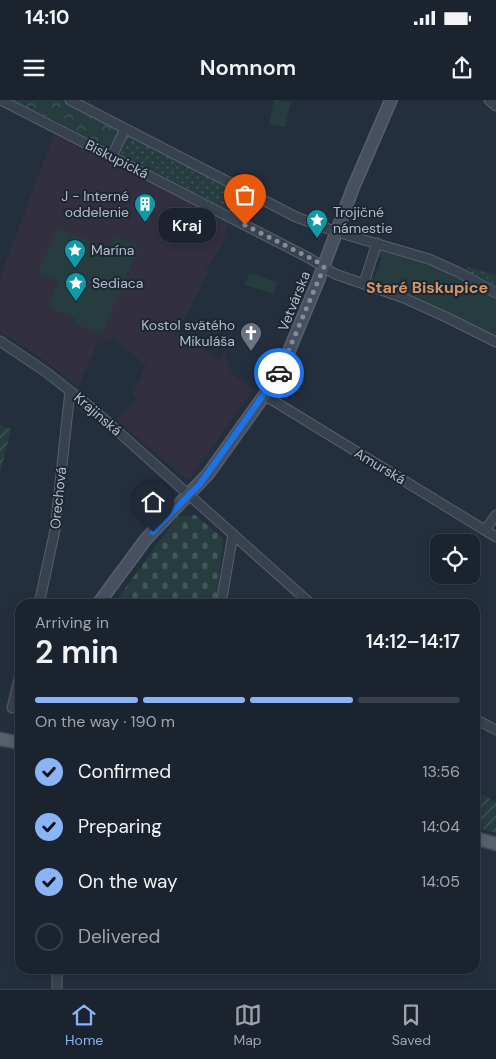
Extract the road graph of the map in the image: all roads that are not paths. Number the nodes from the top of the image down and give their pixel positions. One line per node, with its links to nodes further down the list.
1 (1, 100): 7 (street, Biskupická)
2 (70, 100): 6 (street)
3 (391, 100): 10 (street, Vetvárska)
4 (489, 100): 5 (street)
5 (496, 106)
6 (124, 129): 7 (street); 8 (street)
7 (112, 156): 9 (street, Biskupická)
8 (244, 192): 9 (street); 10 (street)
9 (232, 218): 12 (street)
10 (337, 232): 11 (street); 12 (street, Vetvárska)
11 (377, 243): 13 (street); 14 (street)
12 (324, 267): 13 (street); 18 (street, Vetvárska)
13 (364, 283): 16 (street)
14 (496, 293)
15 (0, 341): 17 (street, Krajinská)
16 (496, 342)
17 (70, 390): 19 (street, Krajinská); 24 (street, Orechová)
18 (264, 395): 19 (street, Vetvárska); 21 (street, Amurská)
19 (190, 495): 22 (street, Krajinská); 25 (street, Vetvárska)
20 (496, 515): 21 (street)
21 (485, 530): 23 (street, Amurská)
22 (233, 534): 26 (street); 27 (street, Krajinská)
23 (496, 537)
24 (39, 599)
25 (102, 599)
26 (222, 599)
27 (306, 599)
28 (15, 696): 29 (street)
29 (12, 708)
30 (480, 722): 31 (street)
31 (496, 730)
32 (0, 739): 33 (main road)
33 (15, 742)
34 (480, 839): 35 (main road)
35 (496, 844)
36 (57, 974): 37 (street)
37 (57, 989)

